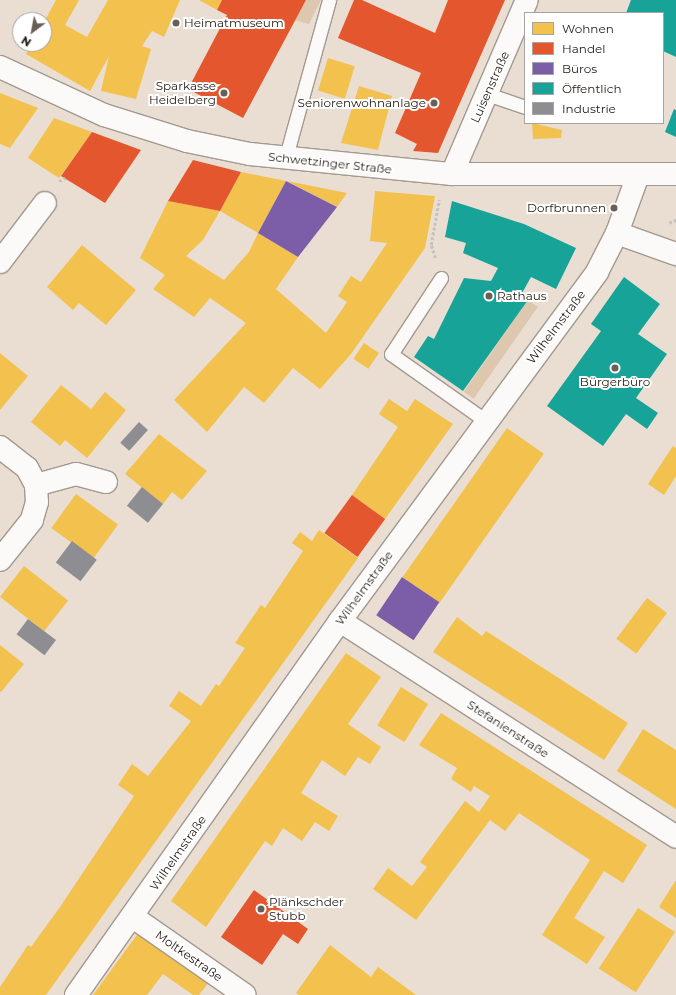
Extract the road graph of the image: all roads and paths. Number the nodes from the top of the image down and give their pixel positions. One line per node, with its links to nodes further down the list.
1 (328, 0): 6 (lane)
2 (527, 0): 4 (street, Luisenstraße)
3 (0, 67): 6 (street, Schwetzinger Straße)
4 (487, 94): 5 (lane); 7 (street, Luisenstraße)
5 (524, 107)
6 (285, 160): 7 (street, Schwetzinger Straße)
7 (448, 174): 9 (street, Schwetzinger Straße); 14 (path)
8 (676, 174): 9 (street, Schwetzinger Straße)
9 (638, 175): 11 (street, Wilhelmstraße)
10 (45, 203): 13 (street)
11 (617, 233): 12 (street); 15 (street, Wilhelmstraße)
12 (676, 254)
13 (0, 262)
14 (441, 278): 15 (lane)
15 (486, 421): 20 (street, Wilhelmstraße)
16 (0, 447): 18 (street)
17 (106, 482): 18 (street)
18 (36, 485): 19 (street)
19 (0, 560)
20 (340, 621): 21 (street, Stefanienstraße); 22 (street, Wilhelmstraße)
21 (676, 837)
22 (133, 916): 23 (street, Wilhelmstraße); 24 (street, Moltkestraße)
23 (76, 995)
24 (245, 995)

